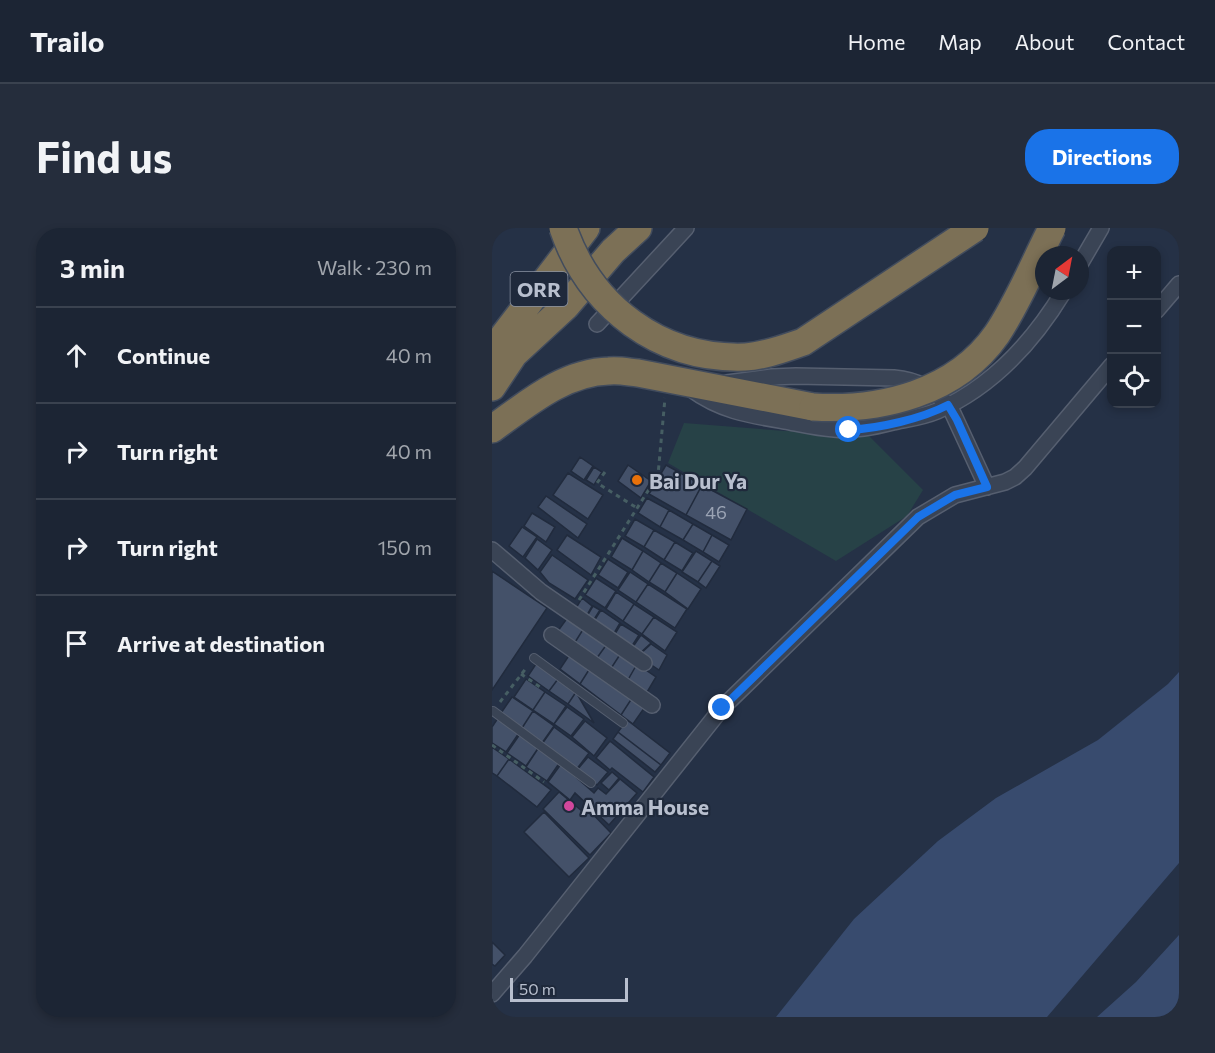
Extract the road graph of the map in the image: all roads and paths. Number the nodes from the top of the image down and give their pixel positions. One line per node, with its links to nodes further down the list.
1 (563, 228): 6 (highway, bridge)
2 (586, 228): 15 (highway, ORR)
3 (629, 228): 10 (highway)
4 (638, 228): 10 (highway)
5 (686, 228): 14 (street)
6 (975, 228)
7 (1052, 228): 17 (highway, bridge)
8 (1101, 228): 9 (street)
9 (1089, 249)
10 (613, 251): 15 (highway)
11 (1179, 284): 13 (street)
12 (1058, 300): 19 (street)
13 (1161, 305)
14 (597, 324)
15 (503, 352): 18 (highway, ORR)
16 (1107, 371): 22 (street)
17 (684, 382): 19 (street); 19 (street); 20 (highway); 23 (path)
18 (492, 387)
19 (948, 405): 22 (street)
20 (492, 429)
21 (605, 472): 23 (path)
22 (987, 487): 37 (street)
23 (637, 508): 25 (path)
24 (492, 550): 25 (street)
25 (571, 612): 28 (street)
26 (552, 635): 31 (street)
27 (534, 658): 29 (path); 33 (lane)
28 (644, 663)
29 (521, 674): 30 (path); 32 (path)
30 (543, 689)
31 (652, 705)
32 (493, 711): 36 (lane)
33 (623, 723)
34 (492, 745): 35 (path)
35 (544, 782)
36 (591, 783)
37 (492, 994)

